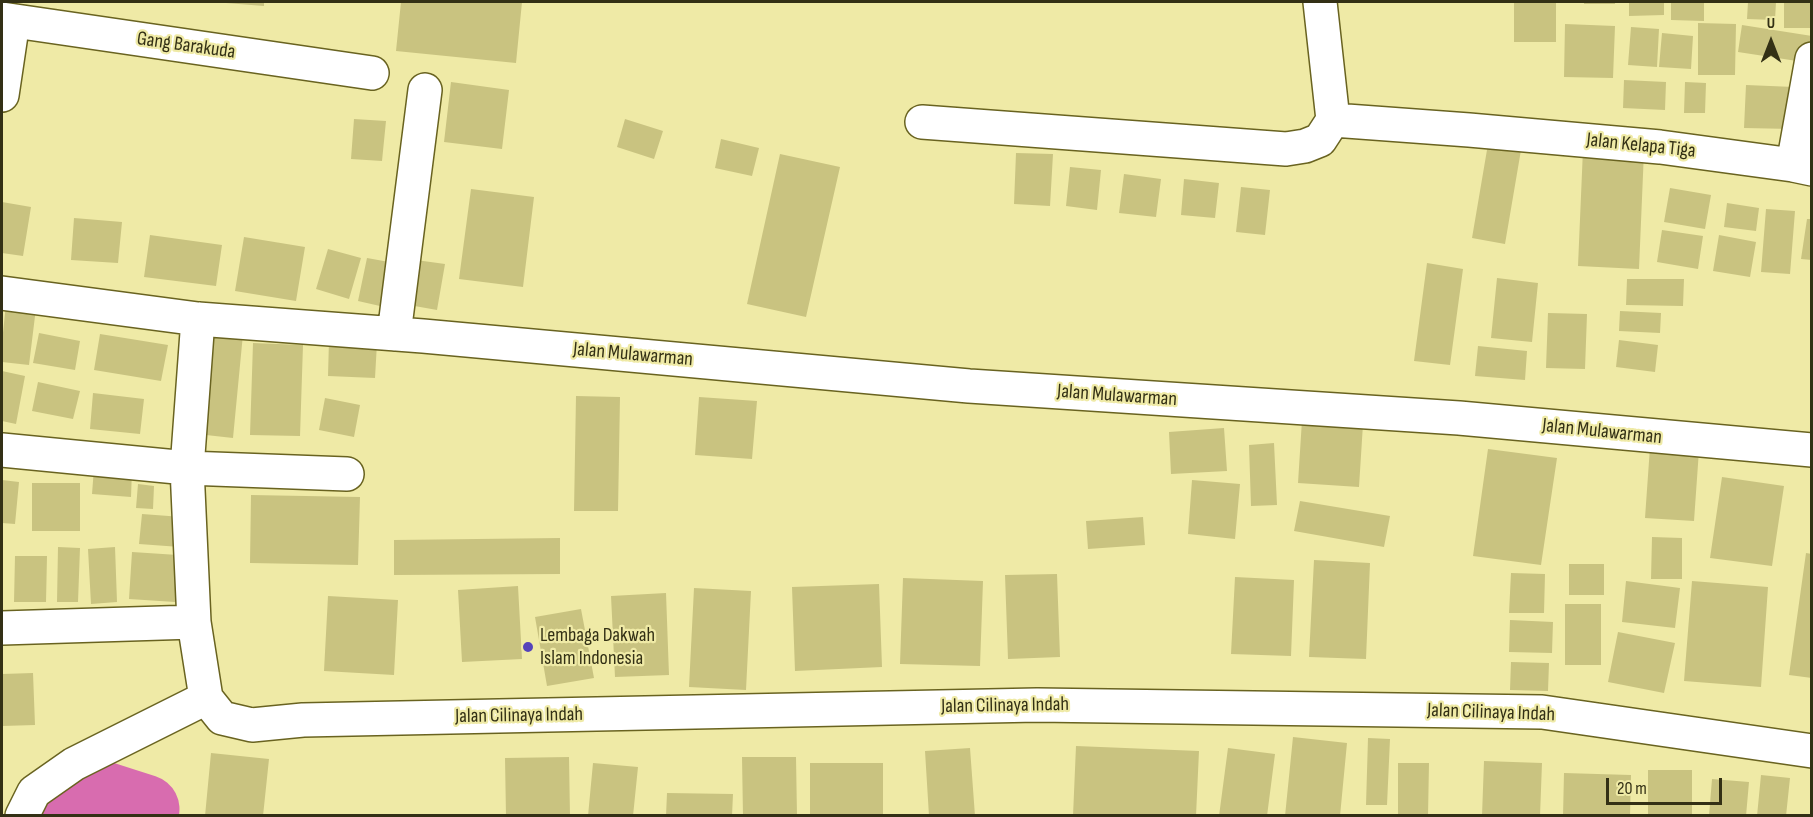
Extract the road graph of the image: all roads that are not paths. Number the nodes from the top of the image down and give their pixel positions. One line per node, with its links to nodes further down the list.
1 (1320, 2): 7 (street)
2 (7, 20): 4 (street, Gang Barakuda); 6 (street)
3 (1812, 59): 9 (street)
4 (372, 73)
5 (424, 90): 12 (street)
6 (2, 96)
7 (1333, 120): 8 (street); 9 (street, Jalan Kelapa Tiga)
8 (922, 122)
9 (1802, 167)
10 (2, 293): 11 (street, Jalan Mulawarman)
11 (198, 319): 12 (street, Jalan Mulawarman); 15 (street)
12 (408, 335): 14 (street, Jalan Mulawarman)
13 (2, 450): 15 (street)
14 (1812, 450)
15 (187, 468): 16 (street); 17 (street)
16 (347, 474)
17 (194, 622): 18 (street); 19 (street)
18 (2, 628)
19 (206, 699): 20 (street, Jalan Cilinaya Indah); 21 (street)
20 (1812, 751)
21 (22, 816)

